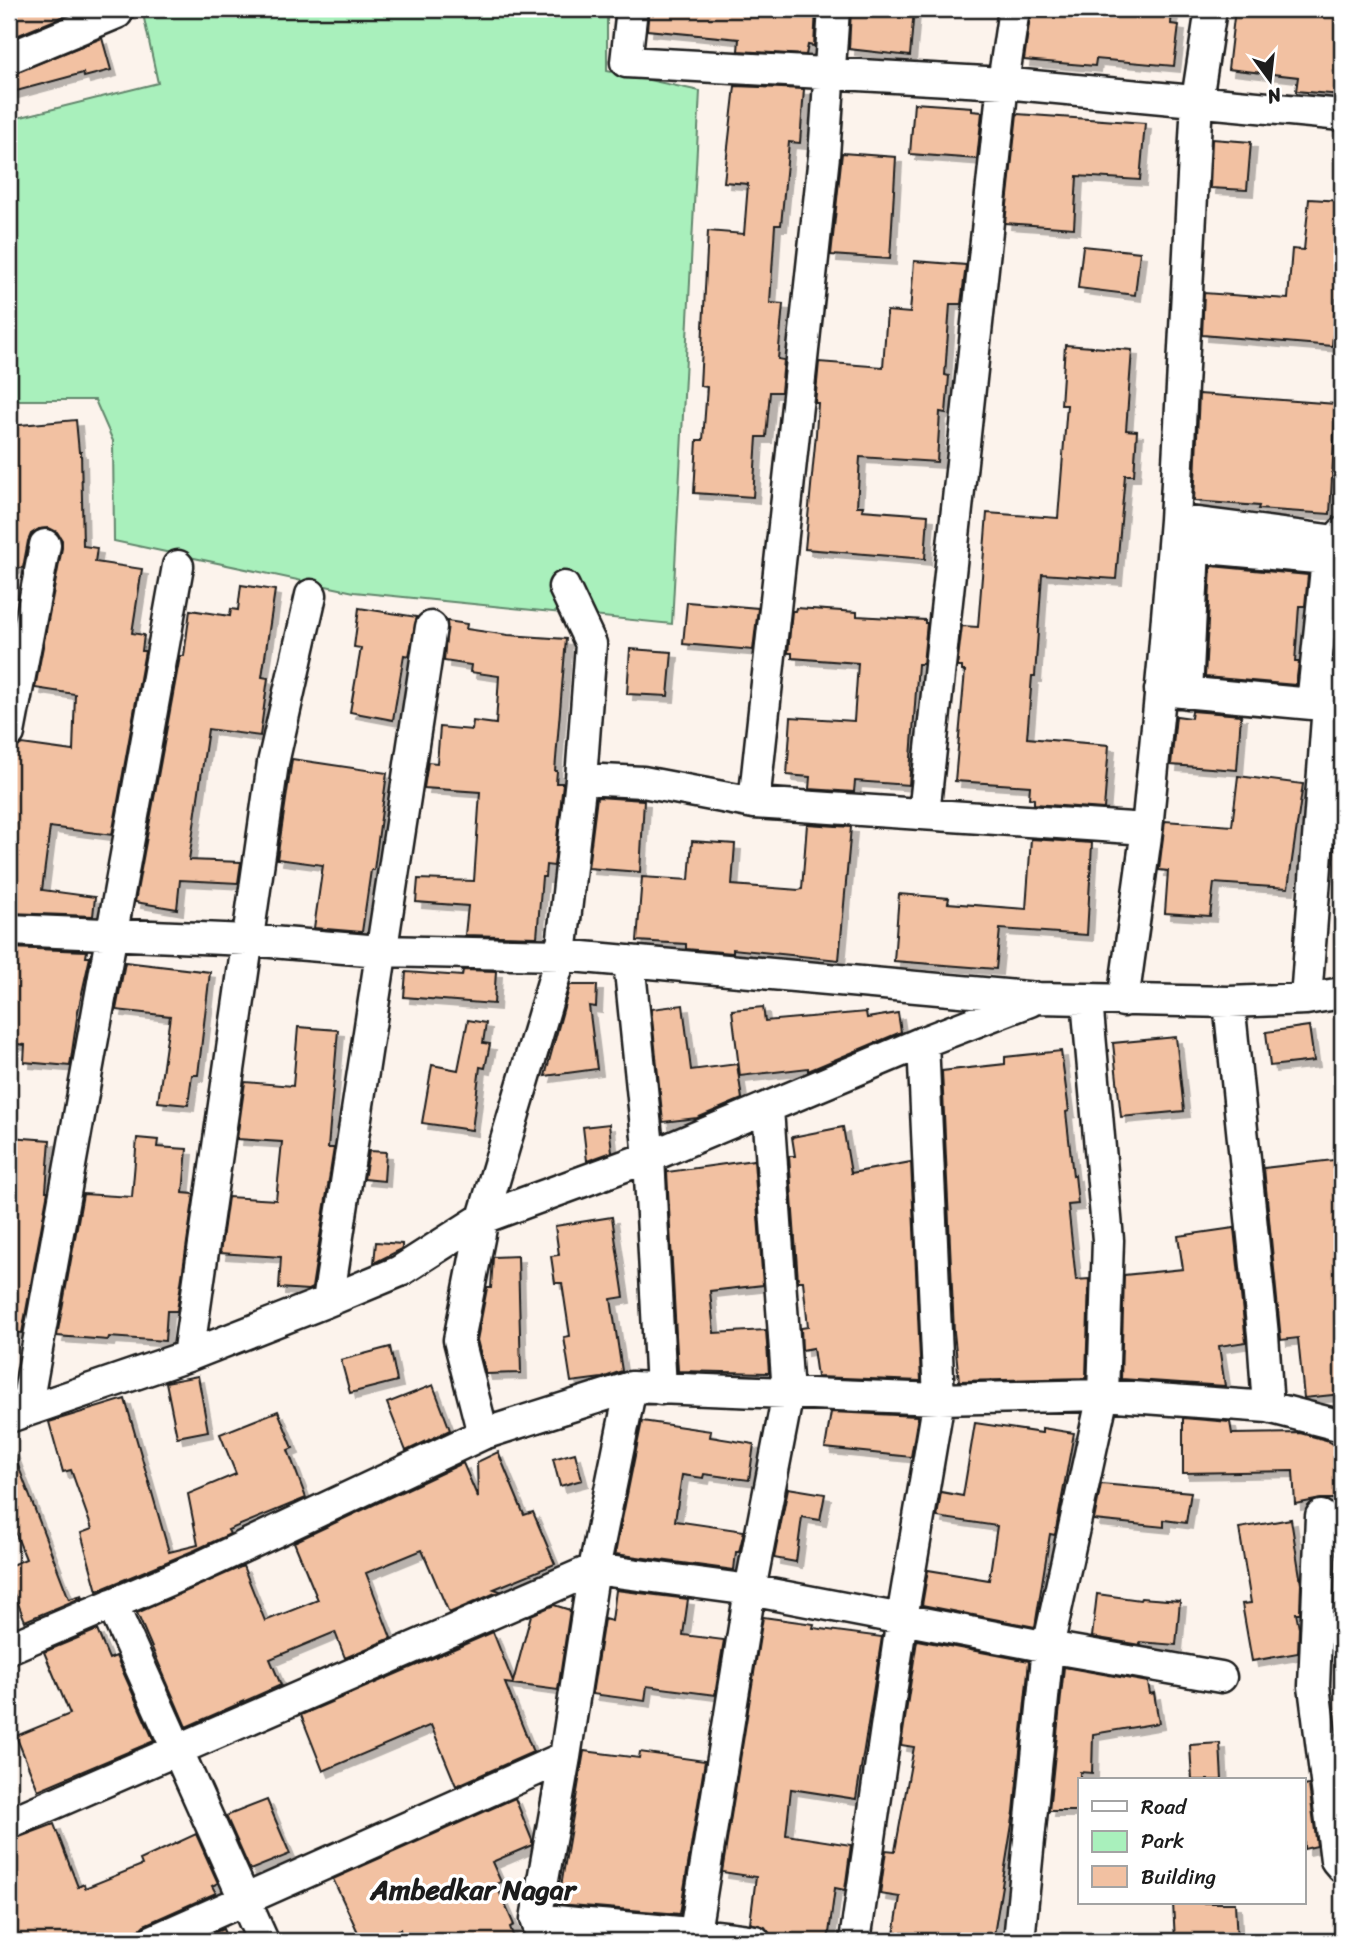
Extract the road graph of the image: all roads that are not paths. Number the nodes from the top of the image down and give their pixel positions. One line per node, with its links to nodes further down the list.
1 (115, 9): 6 (street)
2 (632, 9): 7 (street)
3 (834, 9): 7 (street)
4 (1014, 9): 8 (street)
5 (1211, 9): 9 (street)
6 (9, 58)
7 (829, 72): 8 (street); 23 (street)
8 (1003, 83): 9 (street); 24 (street)
9 (1197, 100): 10 (street); 11 (street)
10 (1342, 115)
11 (1175, 520): 13 (street); 19 (street)
12 (1342, 533): 13 (street)
13 (1342, 542): 21 (street)
14 (45, 545): 20 (street)
15 (178, 565): 27 (street)
16 (564, 587): 22 (street)
17 (311, 595): 28 (street)
18 (431, 627): 29 (street)
19 (1174, 678): 19 (street); 25 (street)
20 (9, 733)
21 (1334, 737): 34 (street)
22 (581, 779): 23 (street); 30 (street)
23 (754, 803): 24 (street)
24 (923, 814): 25 (street)
25 (1147, 829): 36 (street)
26 (9, 930): 27 (street)
27 (112, 933): 28 (street); 50 (street)
28 (247, 940): 29 (street); 43 (street)
29 (380, 951): 30 (street); 42 (street)
30 (561, 955): 31 (street); 41 (street)
31 (629, 961): 33 (street); 40 (street)
32 (1342, 993): 34 (street)
33 (1038, 998): 35 (street); 38 (street)
34 (1306, 999): 37 (street)
35 (1087, 1000): 36 (street); 47 (street)
36 (1123, 1001): 37 (street)
37 (1229, 1002): 49 (street)
38 (923, 1042): 39 (street); 48 (street)
39 (768, 1108): 40 (street); 46 (street)
40 (649, 1157): 41 (street); 45 (street)
41 (483, 1218): 42 (street); 52 (street)
42 (328, 1301): 43 (street)
43 (188, 1356): 50 (street)
44 (631, 1387): 45 (street); 52 (street); 54 (street)
45 (660, 1389): 46 (street)
46 (788, 1393): 48 (street); 55 (street)
47 (1104, 1395): 48 (street); 49 (street); 58 (street)
48 (939, 1399): 57 (street)
49 (1268, 1407): 51 (street)
50 (17, 1414)
51 (1342, 1426)
52 (483, 1434): 56 (street)
53 (1321, 1516): 64 (street)
54 (594, 1570): 55 (street); 61 (street); 62 (street)
55 (750, 1590): 57 (street); 67 (street)
56 (112, 1604): 59 (street); 61 (street)
57 (902, 1618): 58 (street); 71 (street)
58 (1048, 1647): 60 (street); 72 (street)
59 (9, 1648)
60 (1221, 1677)
61 (178, 1751): 63 (street); 65 (street)
62 (565, 1757): 65 (street); 66 (street)
63 (9, 1823)
64 (1342, 1867)
65 (246, 1901): 68 (street); 69 (street)
66 (540, 1930): 67 (street)
67 (695, 1932): 70 (street)
68 (152, 1941)
69 (263, 1941)
70 (755, 1941)
71 (855, 1941)
72 (1019, 1941)

